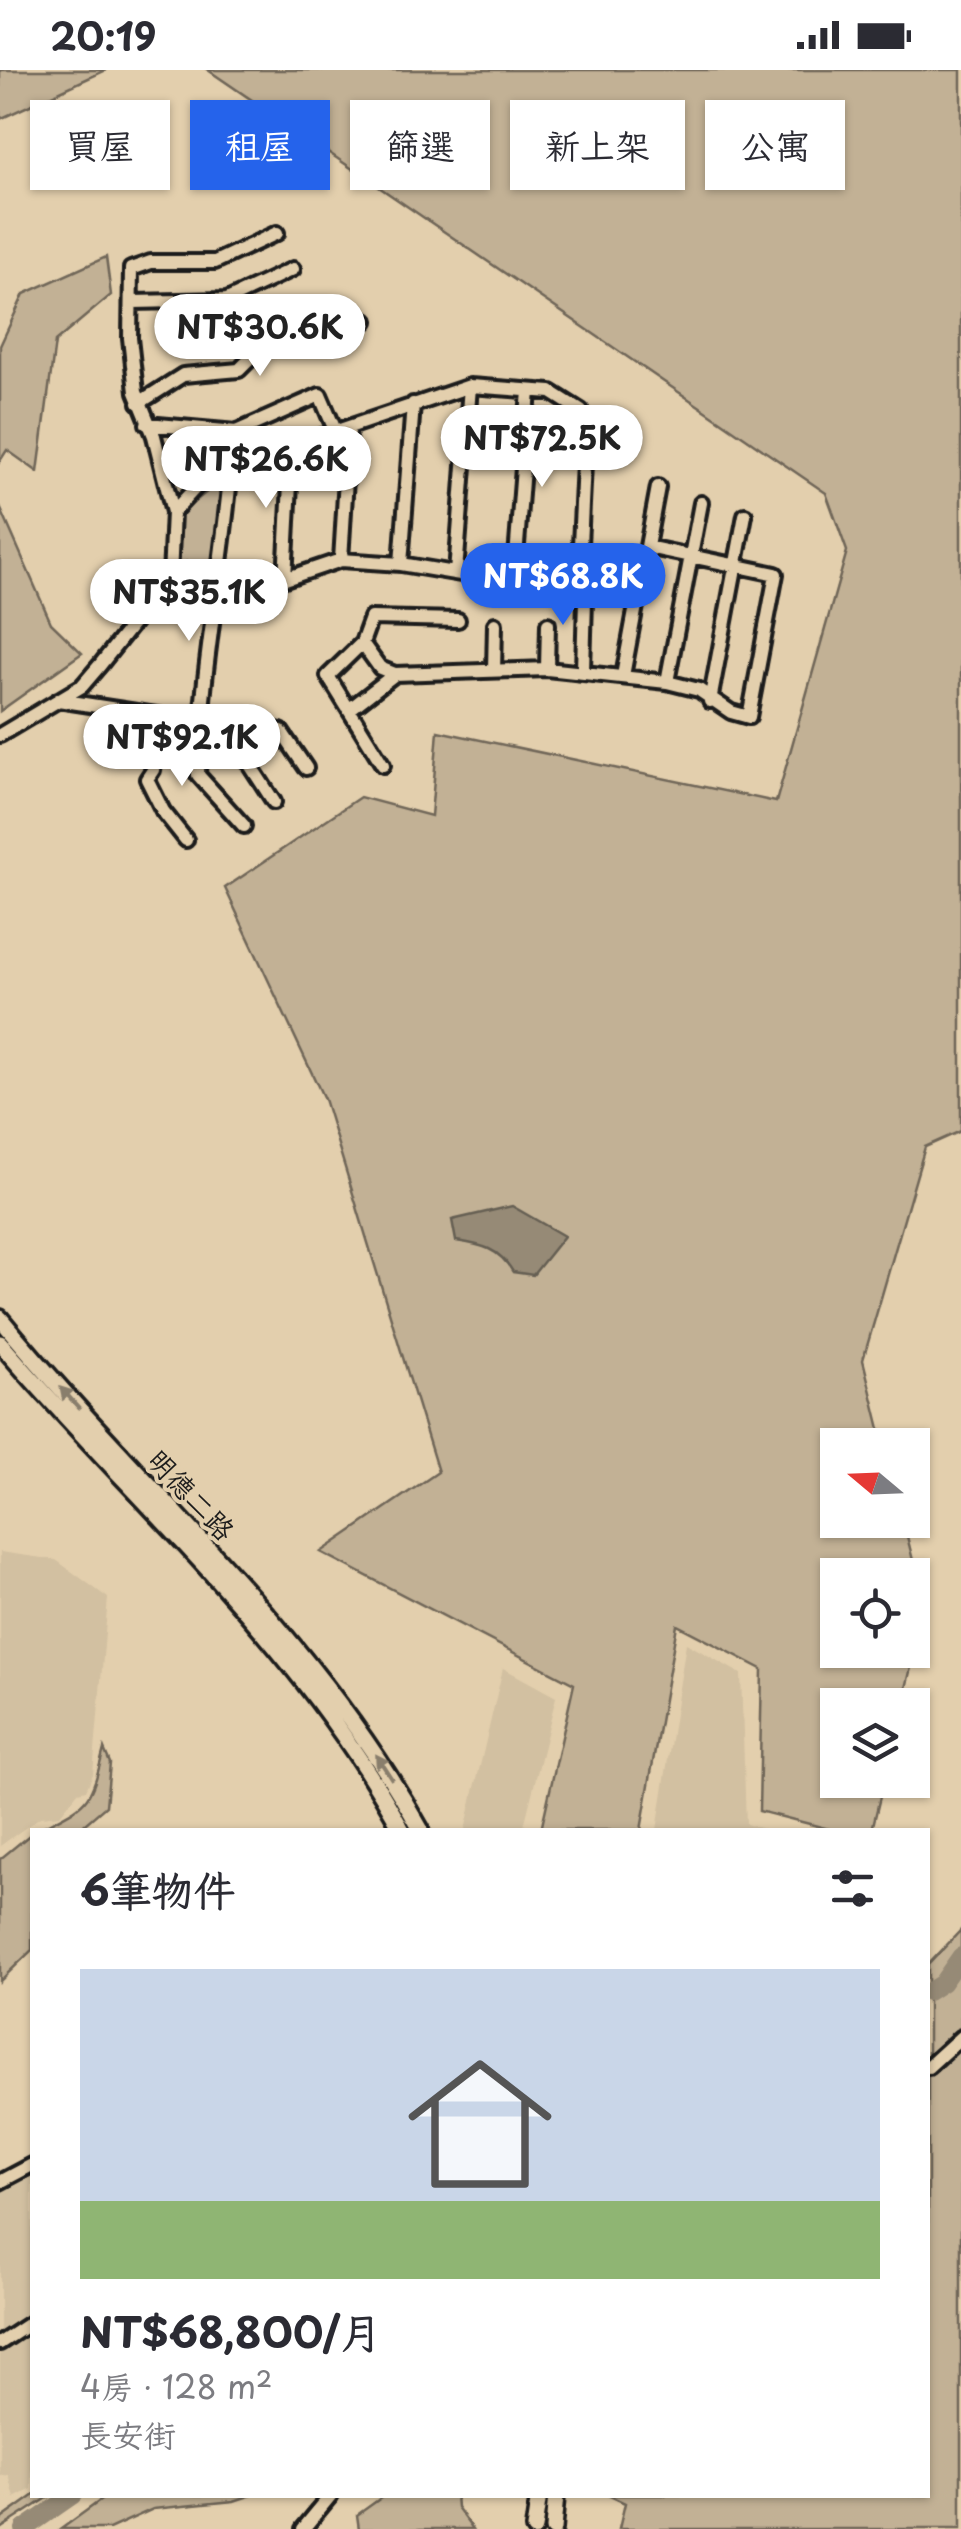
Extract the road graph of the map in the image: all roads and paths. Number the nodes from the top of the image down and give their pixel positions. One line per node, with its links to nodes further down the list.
1 (277, 232): 3 (street)
2 (292, 269): 3 (street)
3 (133, 302): 7 (street)
4 (366, 320): 7 (street)
5 (470, 386): 6 (street); 8 (street); 23 (street)
6 (529, 391): 26 (street); 27 (street)
7 (139, 403): 9 (street)
8 (413, 404): 10 (street); 20 (street)
9 (147, 424): 10 (street); 15 (street)
10 (342, 430): 11 (street); 19 (street)
11 (292, 445): 12 (street); 25 (street)
12 (231, 467): 15 (street); 22 (street)
13 (658, 487): 17 (street)
14 (701, 504): 18 (street)
15 (172, 512): 24 (street)
16 (745, 515): 21 (street)
17 (647, 548): 18 (street); 36 (street)
18 (691, 555): 21 (street); 37 (street)
19 (341, 560): 20 (street); 25 (street)
20 (400, 564): 23 (street)
21 (733, 566): 39 (street); 39 (street)
22 (222, 571): 24 (street); 25 (street); 42 (street)
23 (456, 573): 26 (street)
24 (170, 577): 38 (street)
25 (285, 579)
26 (514, 583): 27 (street)
27 (584, 586): 33 (street)
28 (458, 620): 31 (street)
29 (494, 624): 34 (street)
30 (548, 624): 32 (street)
31 (362, 642): 35 (street); 40 (street)
32 (547, 669): 33 (street); 34 (street)
33 (583, 670): 36 (street)
34 (494, 671): 35 (street)
35 (395, 674): 40 (street)
36 (623, 676): 37 (street)
37 (667, 682): 39 (street)
38 (58, 700): 41 (street); 44 (street)
39 (710, 701)
40 (350, 709): 45 (street)
41 (161, 716): 42 (street); 49 (street)
42 (199, 722): 43 (street); 48 (street)
43 (255, 734): 46 (street); 47 (street)
44 (0, 735)
45 (383, 765)
46 (306, 768)
47 (274, 802)
48 (244, 826)
49 (186, 840)
50 (0, 1318): 53 (main road, 明德二路, one-way to 50)
51 (0, 1342): 52 (main road, 明德二路)
52 (401, 1828)
53 (420, 1828)
54 (961, 2036): 55 (street)
55 (930, 2065)
56 (30, 2166): 57 (street)
57 (0, 2182)
58 (30, 2323): 59 (street)
59 (0, 2343)
60 (329, 2498): 63 (street)
61 (539, 2498): 64 (main road)
62 (556, 2498): 65 (main road)
63 (303, 2529)
64 (534, 2529)
65 (553, 2529)

